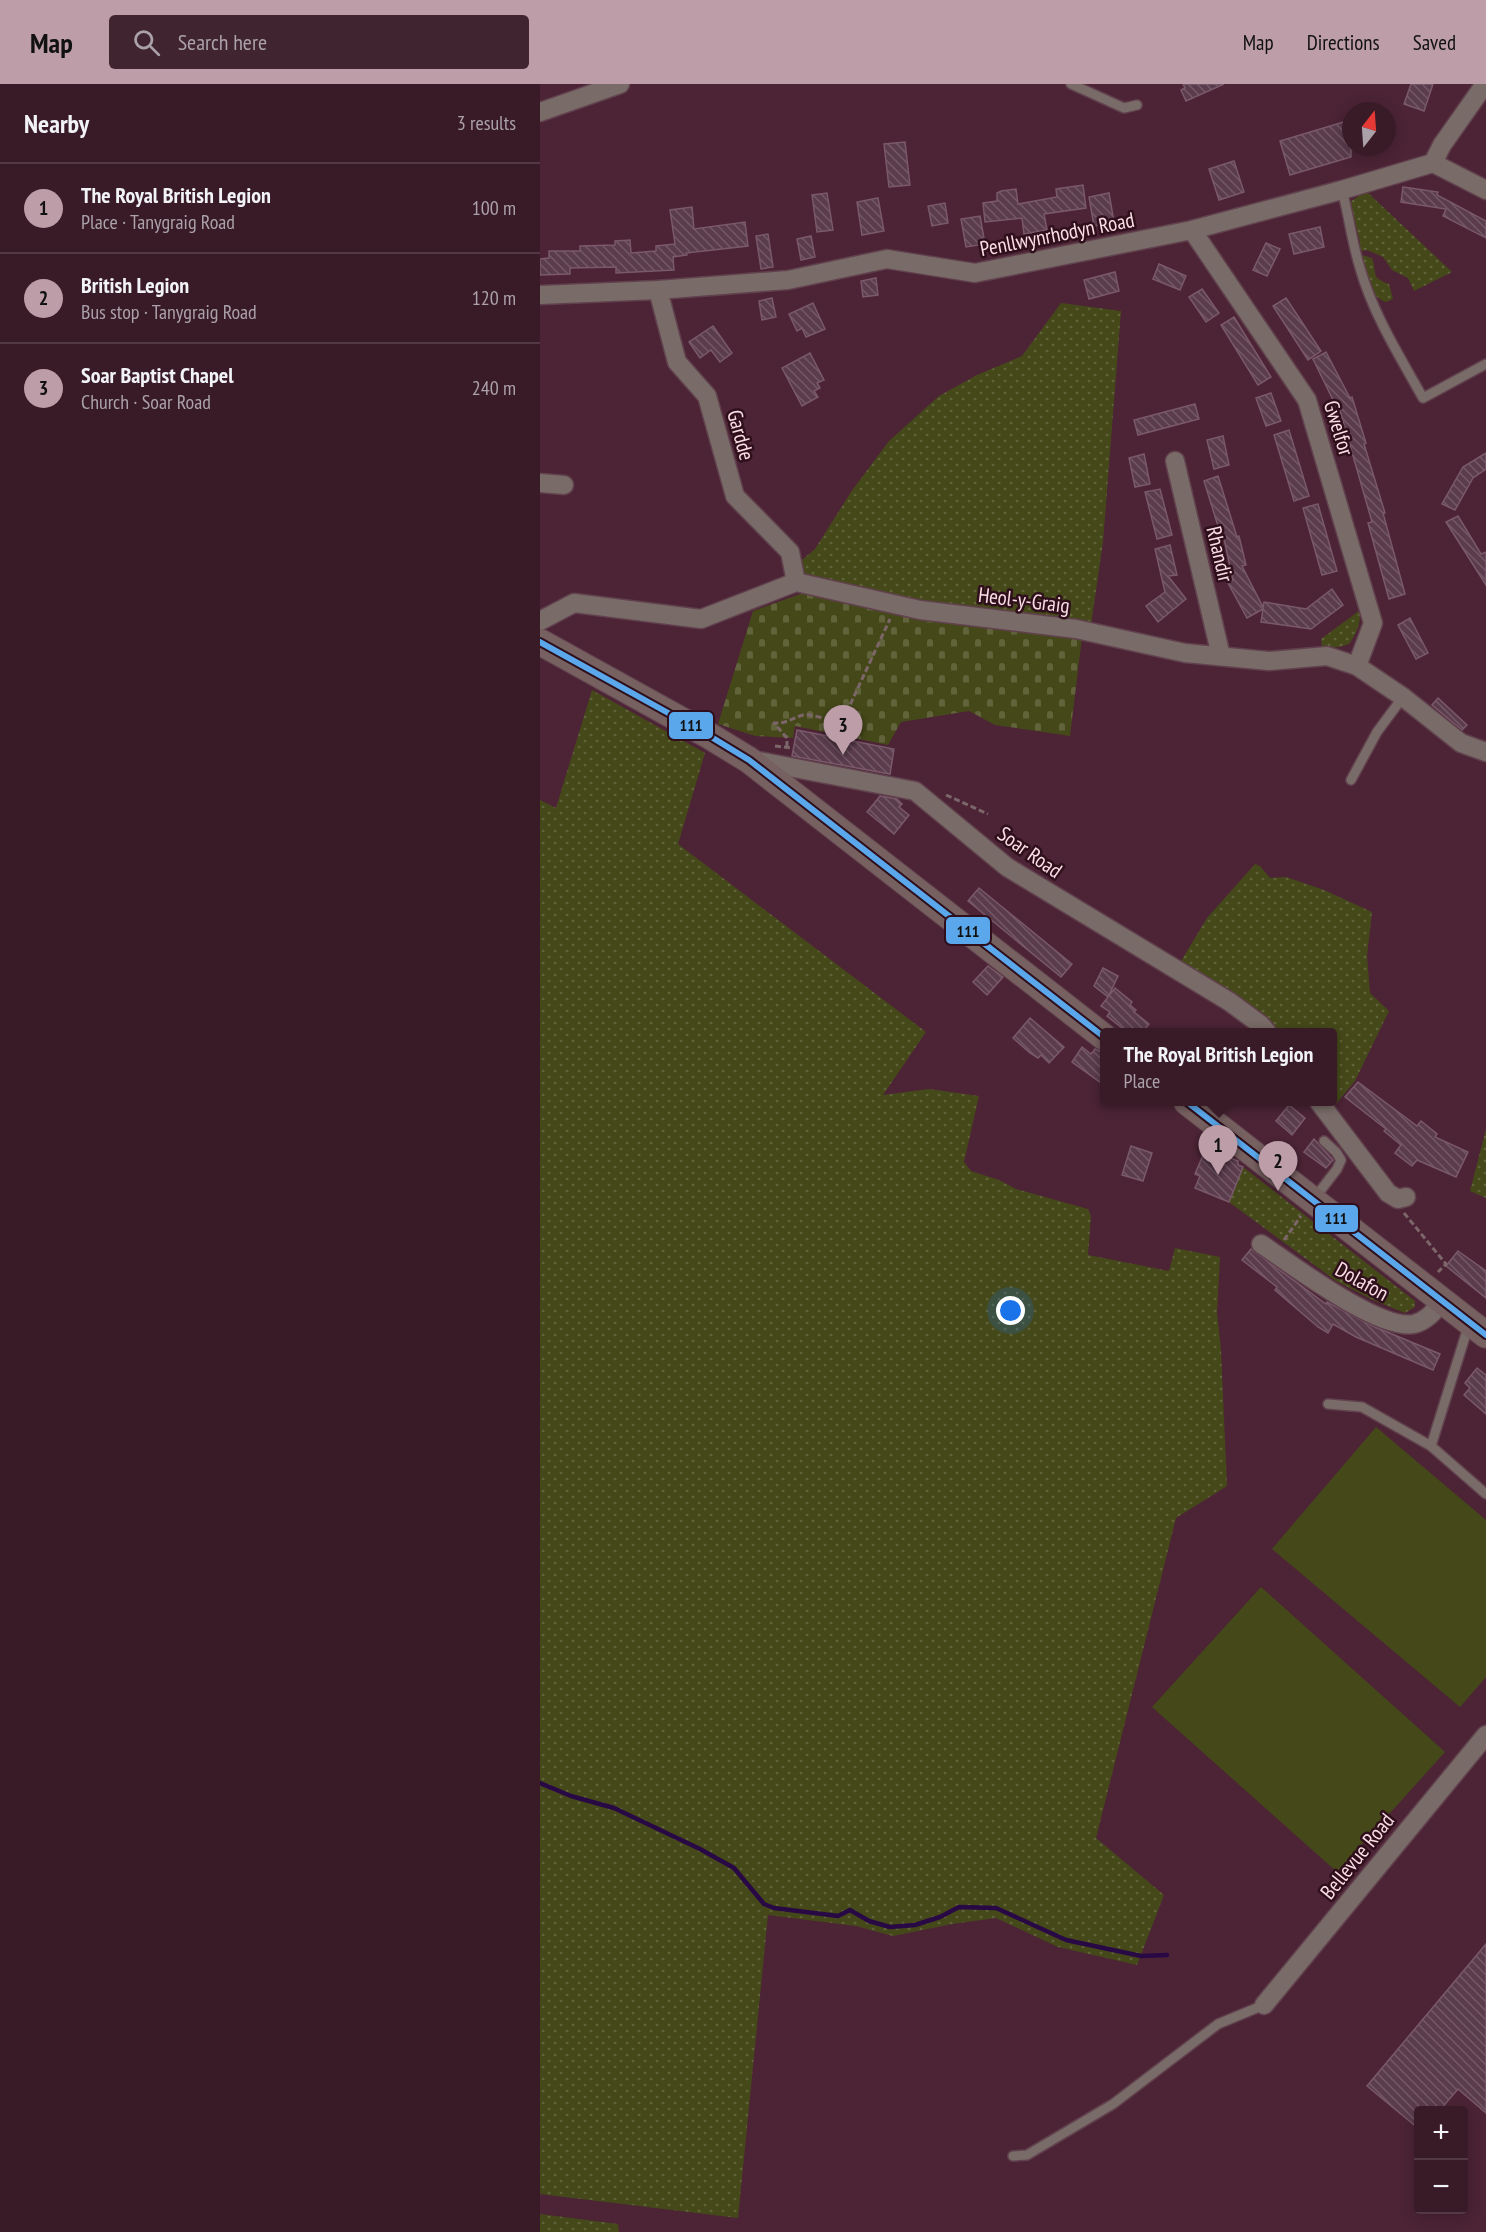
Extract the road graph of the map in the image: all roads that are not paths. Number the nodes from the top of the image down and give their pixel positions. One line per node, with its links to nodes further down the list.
1 (620, 84): 5 (street)
2 (1071, 84): 4 (lane)
3 (1485, 84): 6 (street)
4 (1137, 105)
5 (540, 112)
6 (1433, 163): 7 (street, Penllwynrhodyn Road); 8 (street)
7 (1342, 190): 9 (street, Penllwynrhodyn Road); 12 (lane)
8 (1486, 190)
9 (1192, 230): 10 (street, Penllwynrhodyn Road); 20 (street, Gwelfor)
10 (658, 290): 11 (street, Penllwynrhodyn Road); 16 (street, Gardde)
11 (540, 295)
12 (1486, 364)
13 (1175, 461): 19 (street, Rhandir)
14 (540, 483): 15 (street)
15 (564, 485)
16 (796, 582): 17 (street); 19 (street, Heol-y-Graig)
17 (540, 621)
18 (540, 642): 23 (main road)
19 (1221, 656): 20 (street, Heol-y-Graig)
20 (1357, 666): 21 (street, Heol-y-Graig)
21 (1403, 697): 22 (street, Heol-y-Graig); 24 (lane)
22 (1486, 752)
23 (749, 760): 25 (street, Soar Road); 26 (main road)
24 (1351, 780)
25 (1264, 1028)
26 (1100, 1034)
27 (1193, 1106): 31 (main road)
28 (1323, 1106): 30 (street)
29 (1324, 1141): 31 (lane)
30 (1406, 1197)
31 (1313, 1200): 33 (main road)
32 (1267, 1248): 33 (street, Dolafon)
33 (1438, 1290): 34 (main road)
34 (1478, 1329): 36 (lane)
35 (1328, 1404): 36 (lane)
36 (1431, 1446): 37 (lane)
37 (1486, 1494)
38 (1486, 1734): 39 (street, Bellevue Road)
39 (1264, 2006): 40 (lane)
40 (1013, 2156)

